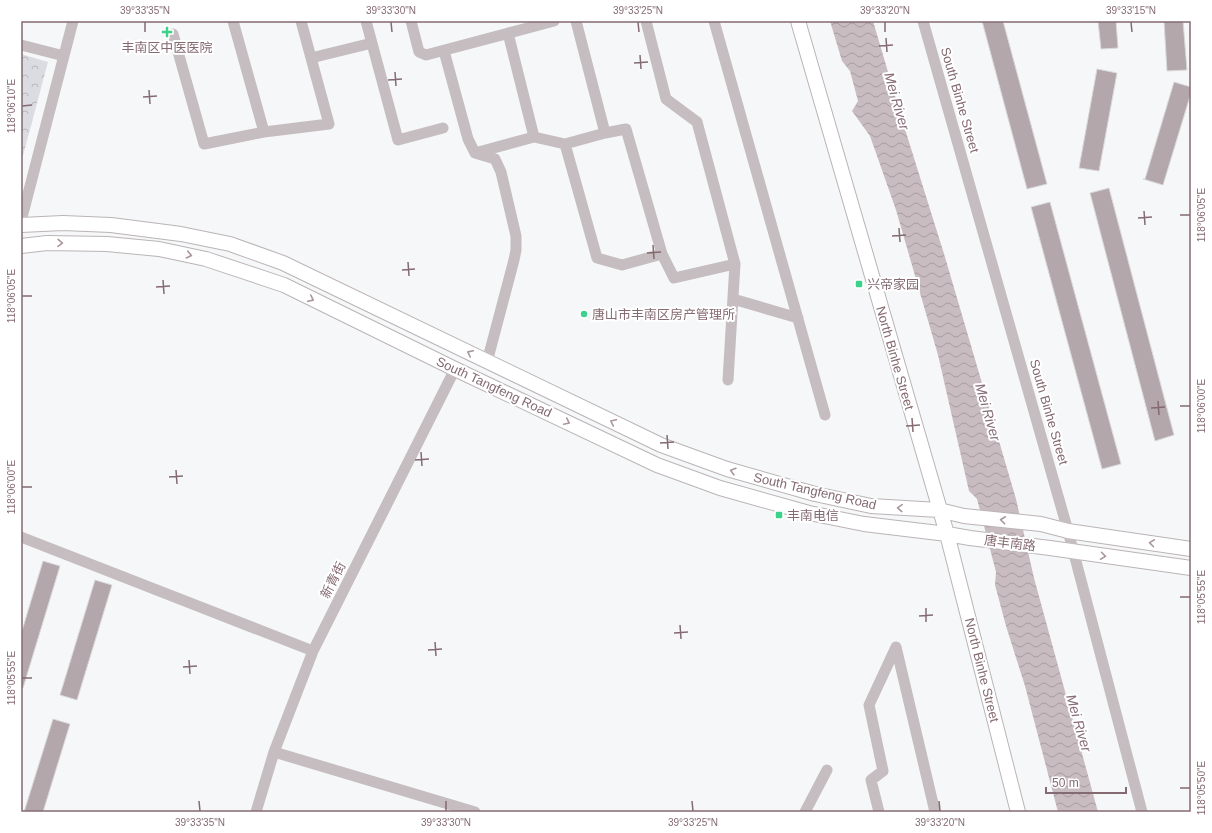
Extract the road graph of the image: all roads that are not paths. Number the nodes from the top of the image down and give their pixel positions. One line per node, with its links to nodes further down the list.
1 (73, 21): 17 (street)
2 (233, 21): 20 (street)
3 (301, 21): 18 (street)
4 (366, 21): 14 (street)
5 (411, 21): 16 (street)
6 (554, 21): 12 (street)
7 (576, 21): 21 (street)
8 (646, 21): 29 (street)
9 (714, 21): 31 (street)
10 (798, 21): 36 (main road, North Binhe Street)
11 (923, 21): 38 (street, South Binhe Street)
12 (508, 33): 16 (street); 22 (street)
13 (173, 34): 20 (street)
14 (372, 42): 18 (street); 19 (street)
15 (21, 45): 17 (street)
16 (444, 51): 24 (street)
17 (64, 56): 25 (street)
18 (311, 58): 20 (street)
19 (442, 128)
20 (264, 132)
21 (605, 133): 23 (street); 28 (street)
22 (534, 137): 23 (street); 24 (street)
23 (565, 144): 28 (street)
24 (475, 153): 32 (street)
25 (21, 221)
26 (21, 225): 32 (main road, South Tangfeng Road, one-way to 26)
27 (21, 246): 33 (main road, South Tangfeng Road, one-way to 33)
28 (662, 254): 29 (street)
29 (735, 264): 30 (street)
30 (733, 299): 31 (street); 34 (street)
31 (798, 318): 35 (street)
32 (487, 362): 36 (main road, South Tangfeng Road, one-way to 32)
33 (456, 369): 39 (main road, South Tangfeng Road, one-way to 39); 45 (street, 新青街)
34 (728, 380)
35 (825, 415)
36 (939, 510): 37 (main road, South Tangfeng Road); 39 (main road, North Binhe Street)
37 (964, 516): 38 (main road, 唐丰南路, one-way to 37)
38 (1068, 531): 42 (main road, one-way to 38); 43 (street, South Binhe Street)
39 (946, 534): 41 (main road, South Tangfeng Road); 53 (main road, North Binhe Street)
40 (21, 537): 45 (street)
41 (970, 538): 43 (main road, 唐丰南路)
42 (1191, 549)
43 (1073, 552): 44 (main road, one-way to 44); 54 (street, South Binhe Street)
44 (1191, 568)
45 (313, 651): 46 (street, 新青街)
46 (274, 752): 48 (street, 新青街); 49 (street)
47 (827, 770): 50 (street)
48 (256, 812)
49 (475, 812)
50 (805, 812)
51 (879, 812): 52 (street)
52 (935, 812)
53 (1018, 812)
54 (1142, 812)

